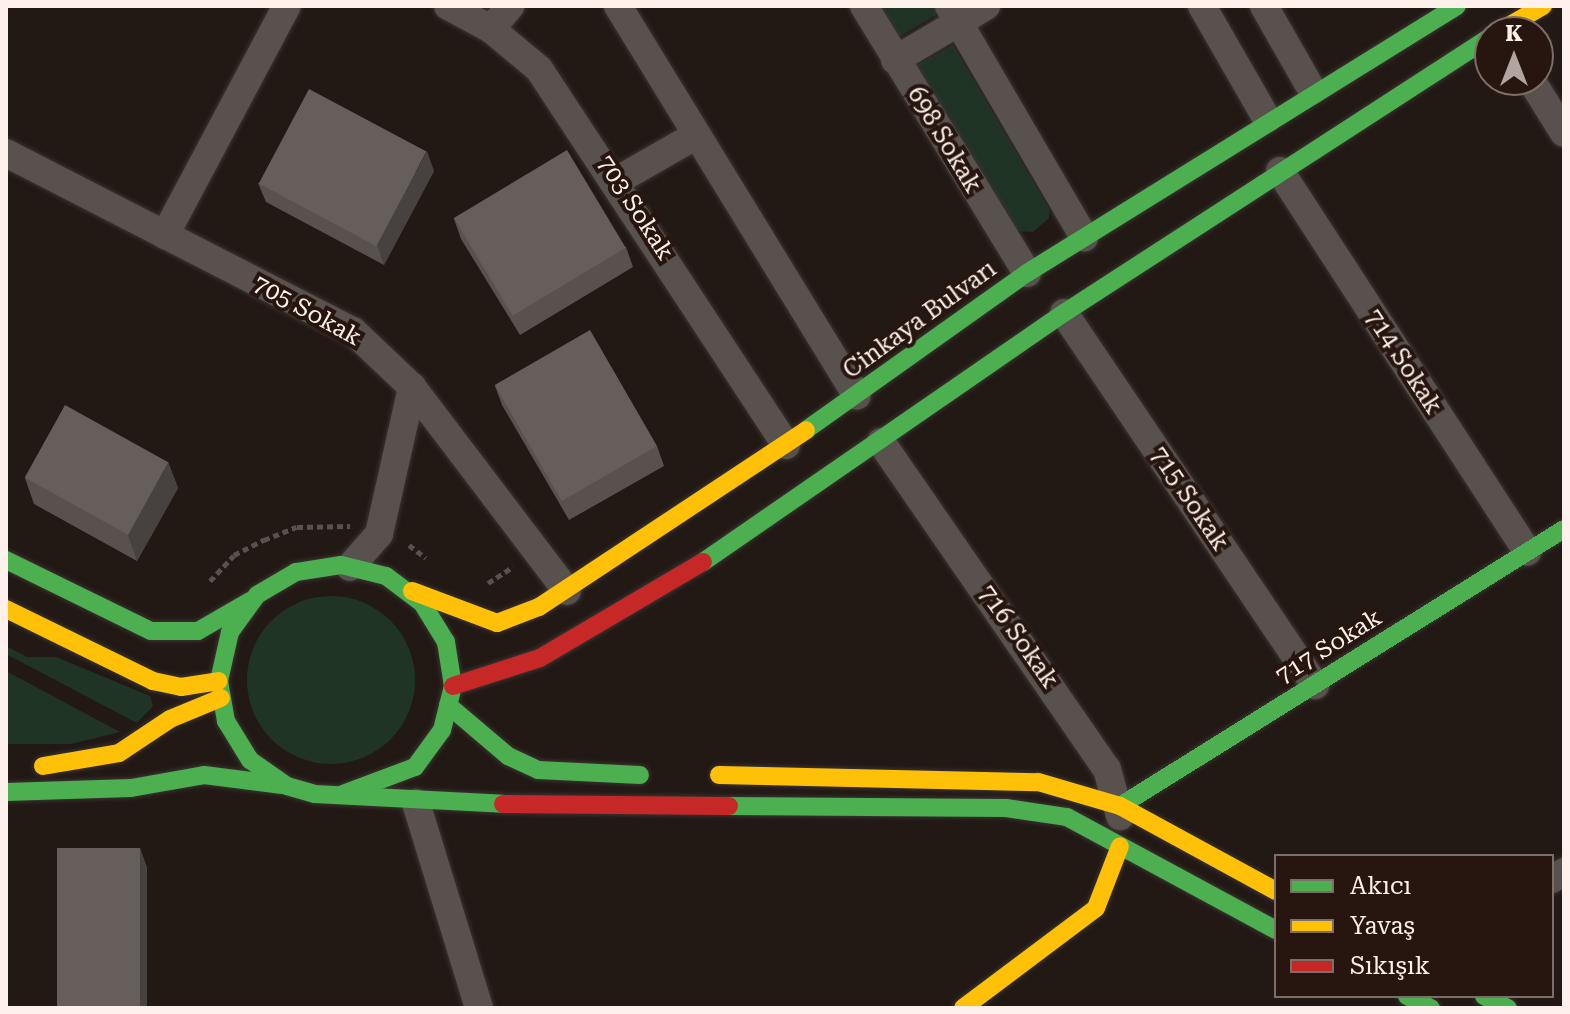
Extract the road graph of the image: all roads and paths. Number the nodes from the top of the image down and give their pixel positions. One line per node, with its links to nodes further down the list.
1 (287, 6): 22 (street)
2 (448, 6): 11 (street, 703 Sokak)
3 (510, 6): 11 (street)
4 (618, 6): 18 (street)
5 (864, 6): 13 (street, 698 Sokak)
6 (986, 6): 10 (street)
7 (1202, 6): 16 (street)
8 (1264, 6): 14 (street)
9 (1457, 6): 14 (main road, Cinkaya Bulvarı)
10 (954, 14): 13 (street); 23 (street)
11 (491, 29): 21 (street, 703 Sokak)
12 (1474, 48): 20 (main road)
13 (895, 60): 24 (street, 698 Sokak)
14 (1312, 90): 16 (main road, Cinkaya Bulvarı)
15 (1541, 96): 17 (street)
16 (1267, 119): 23 (main road, Cinkaya Bulvarı)
17 (1564, 133)
18 (693, 137): 21 (street); 27 (street)
19 (6, 153): 22 (street, 705 Sokak)
20 (1280, 171): 25 (main road); 31 (street, 714 Sokak)
21 (618, 180): 29 (street, 703 Sokak)
22 (165, 235): 26 (street, 705 Sokak)
23 (1084, 237): 24 (main road, Cinkaya Bulvarı)
24 (1027, 273): 27 (main road, Cinkaya Bulvarı)
25 (1064, 313): 28 (main road); 38 (street, 715 Sokak)
26 (412, 387): 33 (street); 35 (street, 705 Sokak)
27 (857, 396): 29 (main road, Cinkaya Bulvarı)
28 (881, 442): 39 (main road); 49 (street, 716 Sokak)
29 (786, 445): 35 (main road, Cinkaya Bulvarı)
30 (1564, 529): 31 (main road, 717 Sokak)
31 (1527, 552): 38 (main road, 717 Sokak)
32 (6, 560): 36 (main road)
33 (350, 567): 34 (main road); 36 (main road)
34 (405, 588): 35 (main road, Cinkaya Bulvarı); 39 (main road)
35 (567, 591)
36 (257, 595): 40 (main road)
37 (6, 609): 40 (main road)
38 (1315, 685): 49 (main road, 717 Sokak)
39 (453, 686): 41 (main road)
40 (220, 690): 42 (main road); 45 (main road)
41 (448, 705): 43 (main road); 47 (main road)
42 (20, 766)
43 (658, 775)
44 (704, 775): 49 (main road)
45 (287, 786): 46 (main road); 47 (main road)
46 (6, 792)
47 (343, 794): 48 (main road)
48 (416, 803): 50 (main road); 55 (street)
49 (1120, 806): 50 (street, 716 Sokak); 51 (main road)
50 (1120, 846): 52 (main road); 56 (main road)
51 (1274, 890)
52 (1274, 929)
53 (1408, 998): 57 (main road)
54 (1488, 998): 58 (main road)
55 (479, 1008)
56 (963, 1008)
57 (1431, 1008)
58 (1508, 1008)

